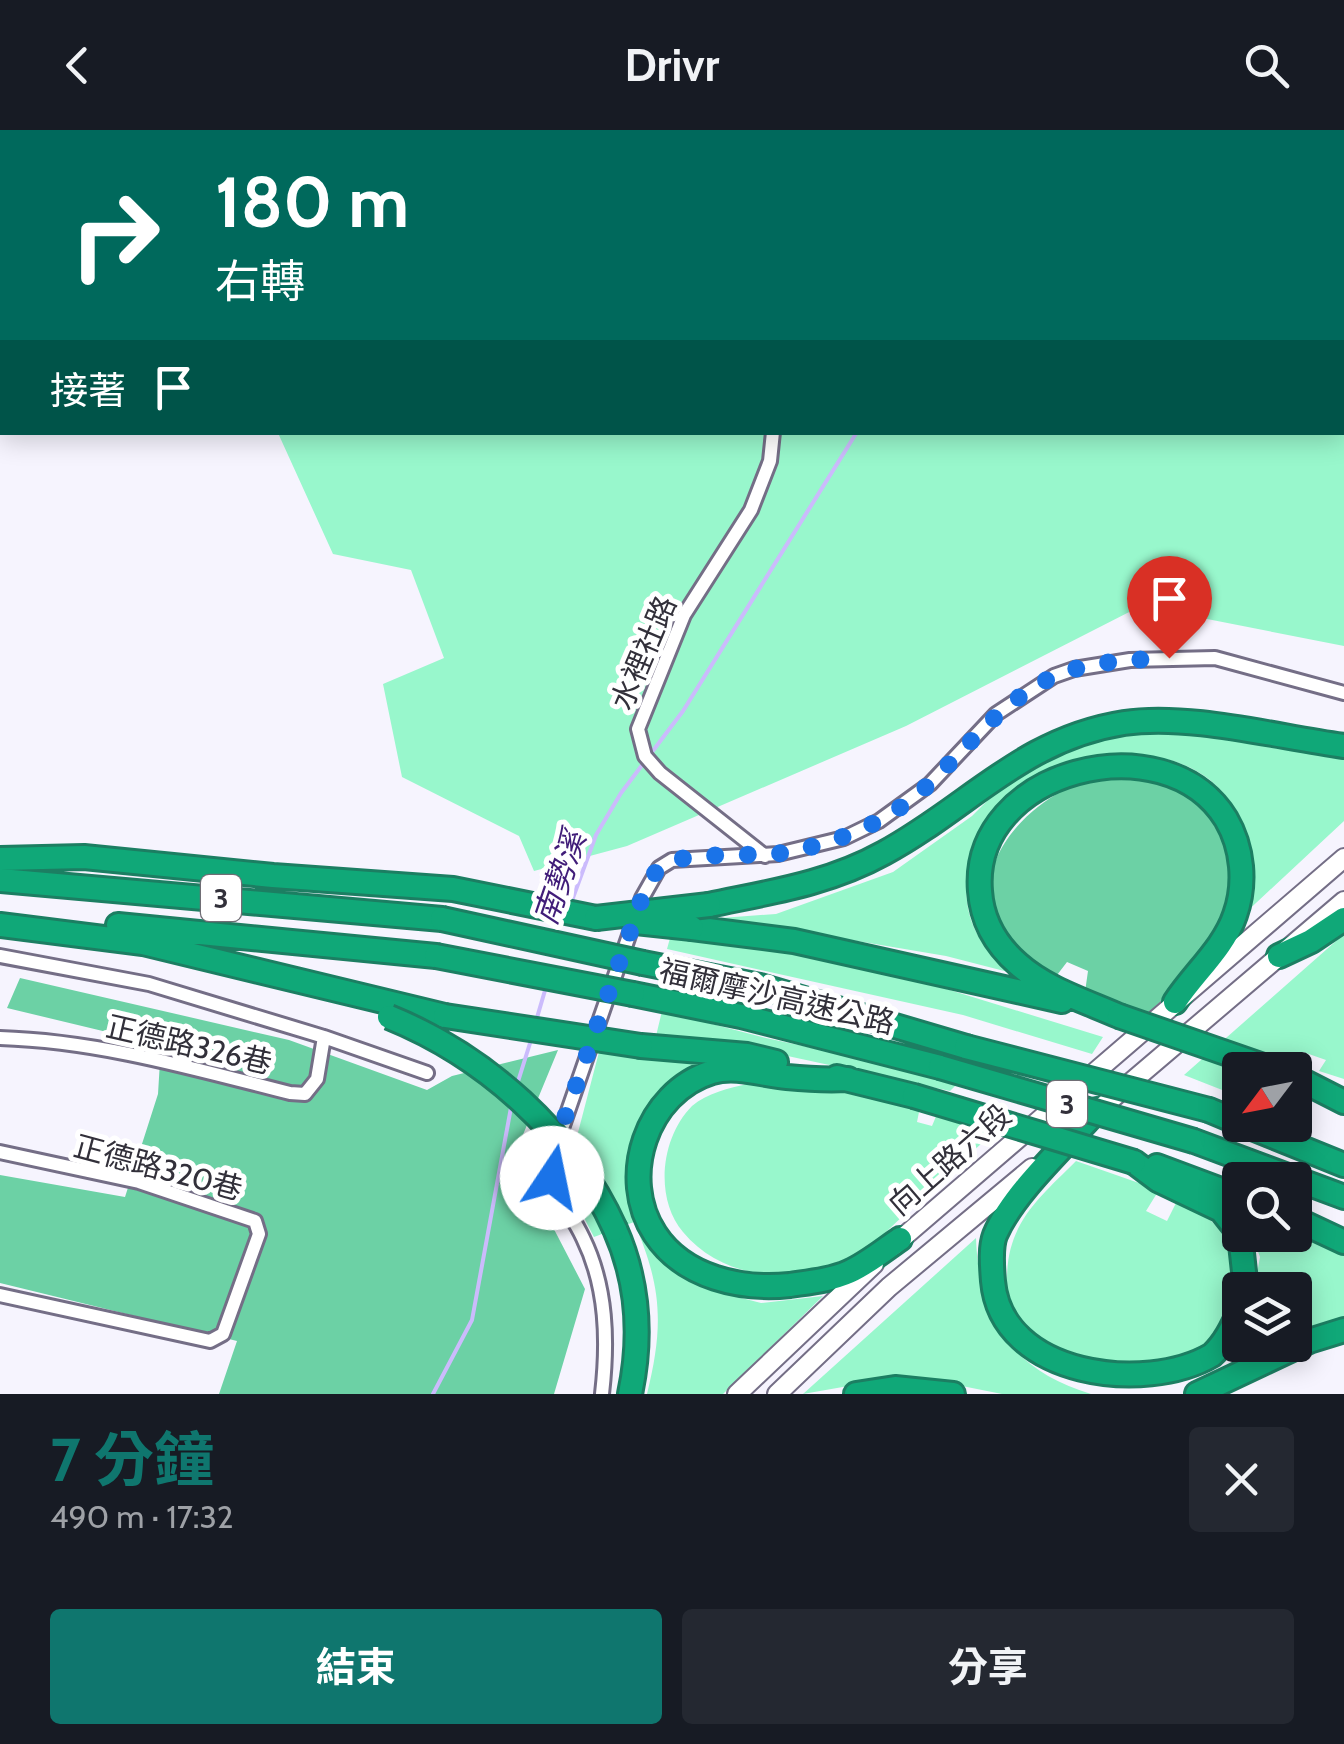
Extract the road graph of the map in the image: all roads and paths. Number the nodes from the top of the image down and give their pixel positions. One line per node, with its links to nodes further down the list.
1 (773, 435): 4 (street, 水裡社路)
2 (1344, 693): 4 (street)
3 (1344, 746): 10 (highway, bridge)
4 (765, 856): 42 (street)
5 (1344, 858): 16 (main road, 向上路六段)
6 (0, 859): 10 (highway)
7 (0, 880): 28 (highway, 福爾摩沙高速公路 / 3, bridge)
8 (1344, 901): 14 (main road, 向上路六段)
9 (0, 915): 34 (highway, 福爾摩沙高速公路 / 3, bridge)
10 (596, 918): 17 (highway, bridge)
11 (1344, 919): 14 (highway)
12 (0, 925): 15 (highway)
13 (0, 956): 18 (street)
14 (1279, 956): 27 (main road, 向上路六段)
15 (244, 967): 22 (highway, bridge); 43 (highway, bridge)
16 (1175, 1002): 17 (highway); 37 (main road, 向上路六段)
17 (1119, 1016): 20 (highway, bridge)
18 (324, 1037): 19 (street, 正德路326巷); 21 (street)
19 (0, 1038)
20 (1223, 1052)
21 (426, 1074)
22 (848, 1079): 31 (highway, bridge); 37 (highway)
23 (1312, 1081): 25 (highway)
24 (1312, 1086): 26 (highway)
25 (1344, 1088)
26 (1344, 1102)
27 (1097, 1110): 41 (highway); 45 (main road, 向上路六段)
28 (1222, 1115)
29 (1288, 1142): 32 (highway, 福爾摩沙高速公路 / 3)
30 (0, 1152): 39 (street, 正德路320巷)
31 (1134, 1162): 33 (highway); 35 (highway)
32 (1344, 1164)
33 (1222, 1190)
34 (1344, 1198)
35 (1222, 1211)
36 (1312, 1227): 38 (highway)
37 (900, 1239): 44 (main road, 向上路六段)
38 (1344, 1242)
39 (0, 1295)
40 (1344, 1330): 48 (highway)
41 (1222, 1341)
42 (602, 1394)
43 (630, 1394)
44 (737, 1394)
45 (777, 1394)
46 (856, 1394): 47 (highway)
47 (952, 1394)
48 (1197, 1394)

